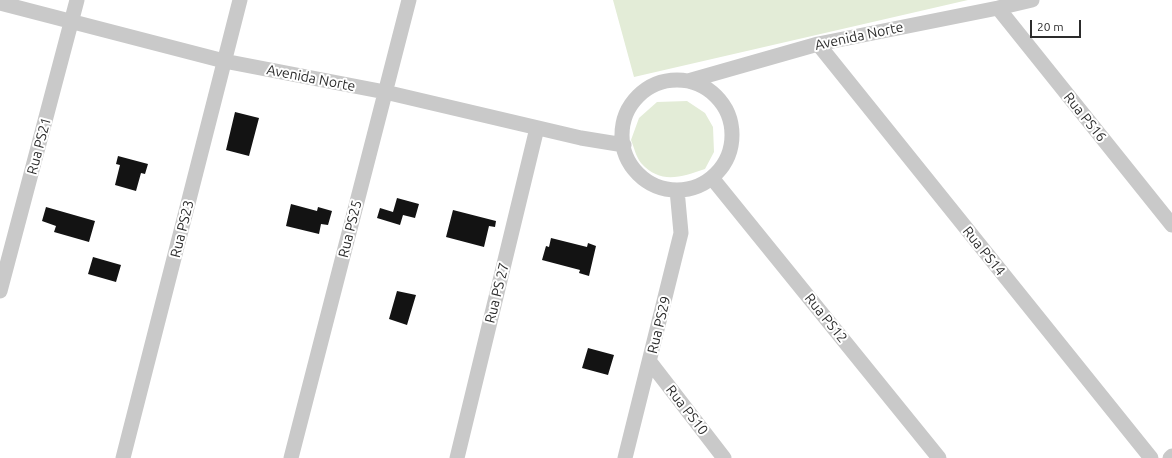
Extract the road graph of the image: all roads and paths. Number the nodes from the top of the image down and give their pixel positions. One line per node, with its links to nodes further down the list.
1 (77, 0): 7 (street, Rua PS21)
2 (240, 0): 9 (street, Rua PS23)
3 (409, 0): 11 (street, Rua PS25)
4 (1032, 0): 6 (street, Avenida Norte)
5 (0, 3): 7 (street, Avenida Norte)
6 (998, 8): 8 (street, Avenida Norte); 16 (street, Rua PS16)
7 (72, 22): 9 (street, Avenida Norte); 17 (street, Rua PS21)
8 (818, 44): 10 (street, Avenida Norte); 26 (street, Rua PS14)
9 (224, 61): 11 (street, Avenida Norte); 20 (street, Rua PS23)
10 (688, 80): 13 (street); 14 (street)
11 (385, 92): 12 (street, Avenida Norte); 21 (street, Rua PS25)
12 (537, 128): 13 (street, Avenida Norte); 22 (street, Rua PS 27)
13 (624, 145): 15 (street)
14 (712, 178): 15 (street); 25 (street, Rua PS12)
15 (677, 190): 18 (street, Rua PS29)
16 (1172, 226)
17 (0, 291)
18 (650, 362): 23 (street, Rua PS29); 24 (street, Rua PS10)
19 (1172, 456): 27 (street)
20 (123, 458)
21 (291, 458)
22 (456, 458)
23 (625, 458)
24 (724, 458)
25 (940, 458)
26 (1151, 458)
27 (1170, 458)

